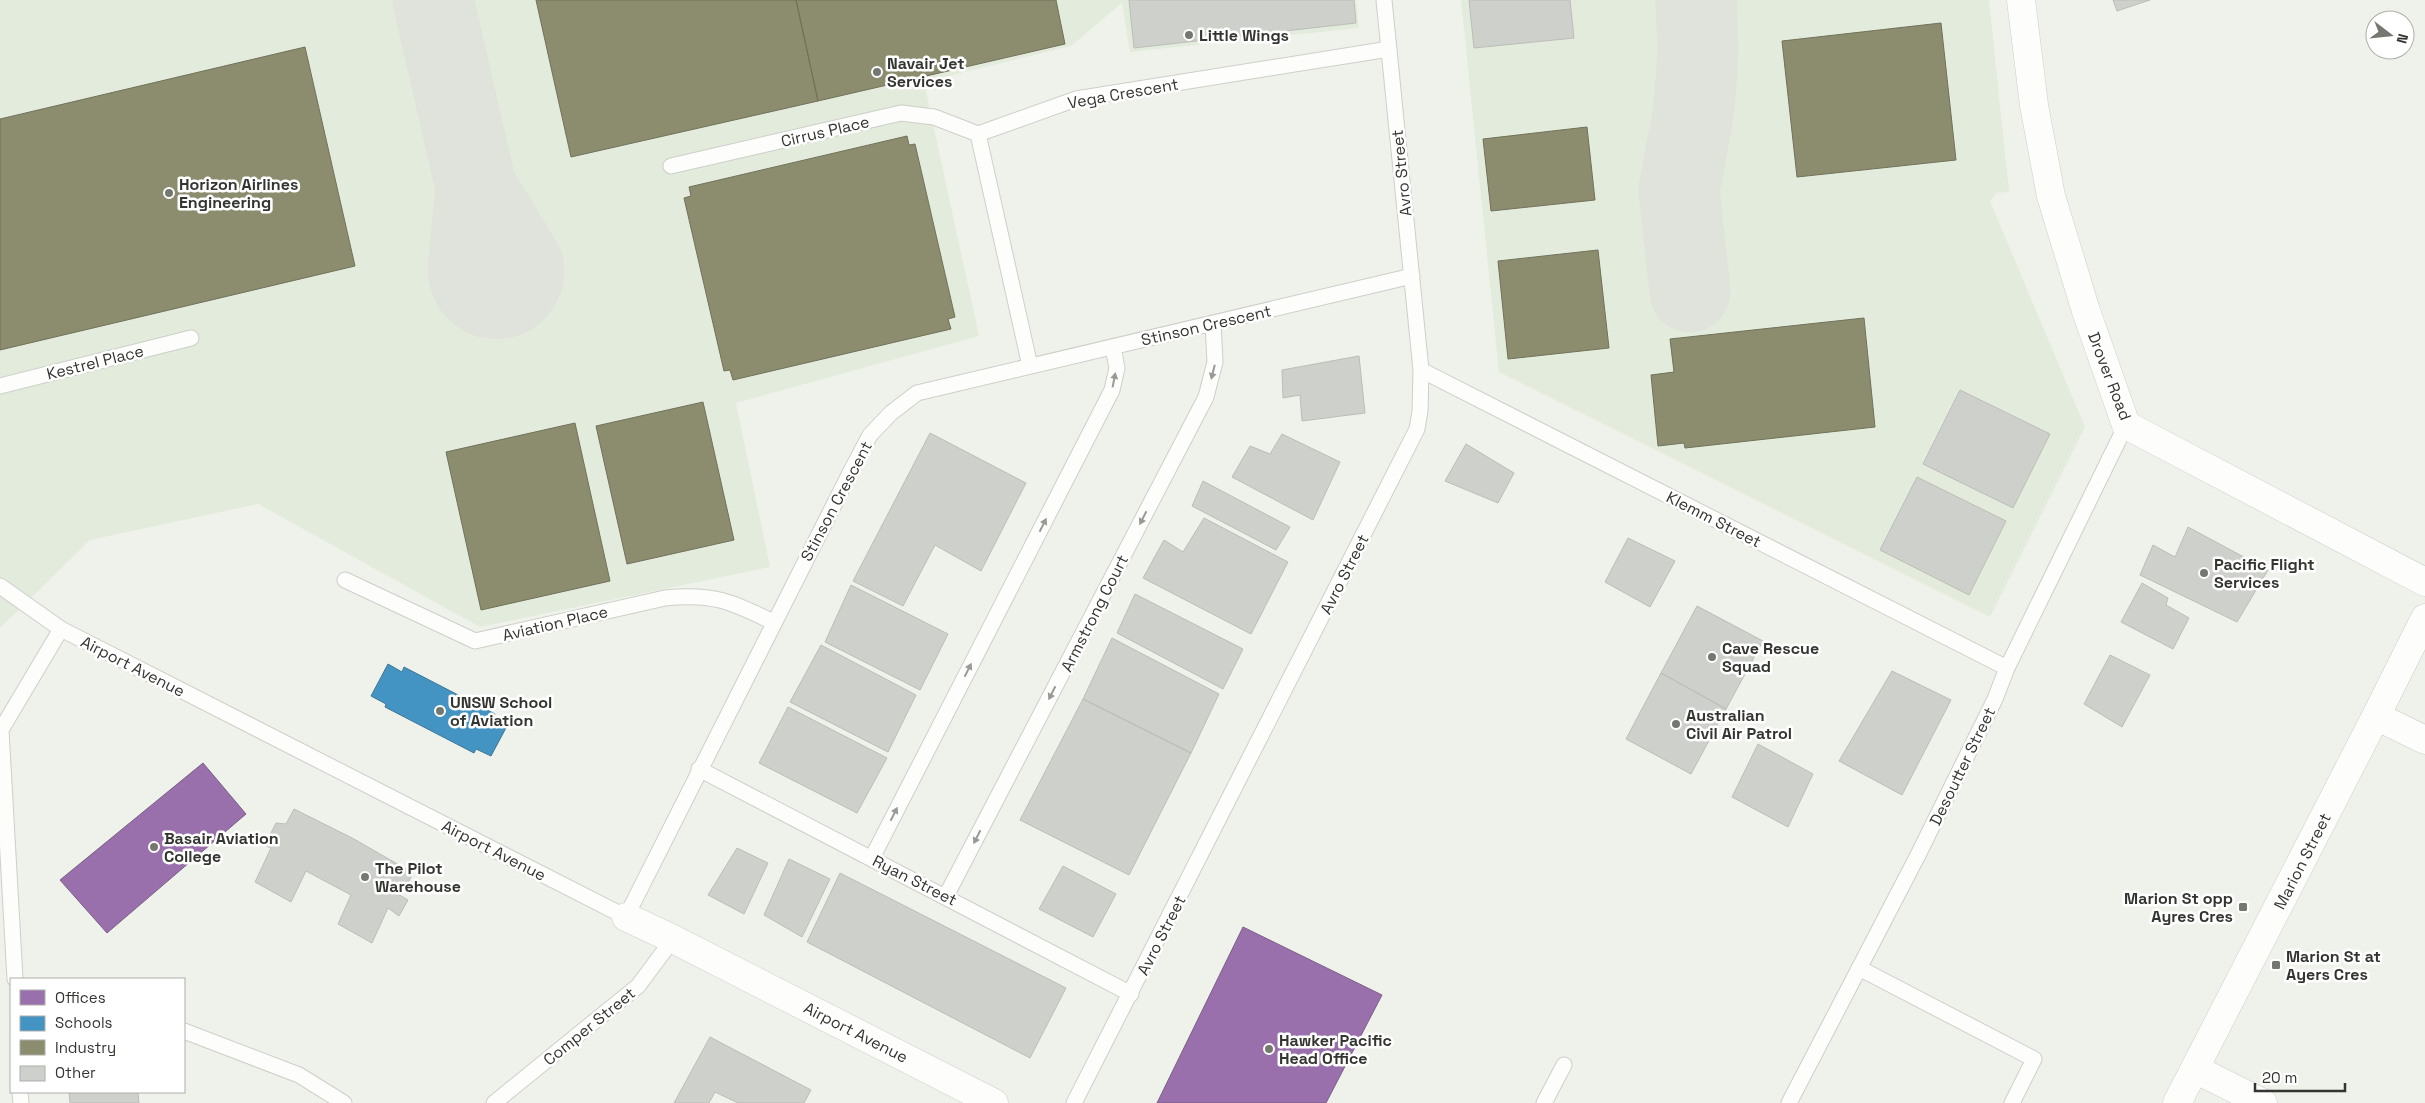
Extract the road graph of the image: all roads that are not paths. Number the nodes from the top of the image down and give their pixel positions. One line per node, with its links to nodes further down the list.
1 (1384, 0): 3 (lane, Avro Street)
2 (2021, 0): 13 (street, Drover Road)
3 (1389, 49): 4 (lane, Vega Crescent); 6 (lane, Avro Street)
4 (978, 134): 5 (lane, Cirrus Place); 10 (lane)
5 (670, 166)
6 (1412, 276): 7 (lane, Stinson Crescent); 11 (lane, Avro Street)
7 (1213, 323): 9 (lane, Stinson Crescent); 25 (lane, Armstrong Court, one-way to 25)
8 (191, 338): 12 (lane, Kestrel Place)
9 (1113, 347): 10 (lane, Stinson Crescent); 24 (lane, one-way to 9)
10 (1030, 366): 18 (lane, Stinson Crescent)
11 (1421, 370): 20 (lane, Klemm Street); 30 (lane, Avro Street)
12 (0, 386)
13 (2126, 425): 15 (street, Drover Road); 20 (lane, Desoutter Street)
14 (346, 580): 18 (lane, Aviation Place)
15 (2425, 582)
16 (0, 586): 19 (lane, Airport Avenue)
17 (2425, 618): 21 (street, Marion Street)
18 (773, 622): 23 (lane, Stinson Crescent)
19 (61, 629): 26 (lane, Airport Avenue); 29 (lane)
20 (2007, 668): 28 (lane, Desoutter Street)
21 (2376, 716): 22 (street); 33 (street, Marion Street)
22 (2425, 740)
23 (699, 768): 24 (lane, Ryan Street); 26 (lane, Stinson Crescent)
24 (872, 858): 25 (lane, Ryan Street)
25 (946, 896): 30 (lane, Ryan Street)
26 (626, 917): 27 (street, Airport Avenue)
27 (673, 938): 36 (lane, Comper Street); 37 (street, Airport Avenue)
28 (1858, 968): 34 (lane, Desoutter Street); 40 (lane)
29 (15, 978)
30 (1130, 994): 38 (lane, Avro Street)
31 (185, 1032): 35 (lane)
32 (1564, 1065): 39 (lane)
33 (2195, 1068): 41 (street, Marion Street); 42 (street)
34 (1792, 1102)
35 (344, 1103)
36 (494, 1103)
37 (994, 1103)
38 (1074, 1103)
39 (1544, 1103)
40 (2012, 1103)
41 (2178, 1103)
42 (2263, 1103)

